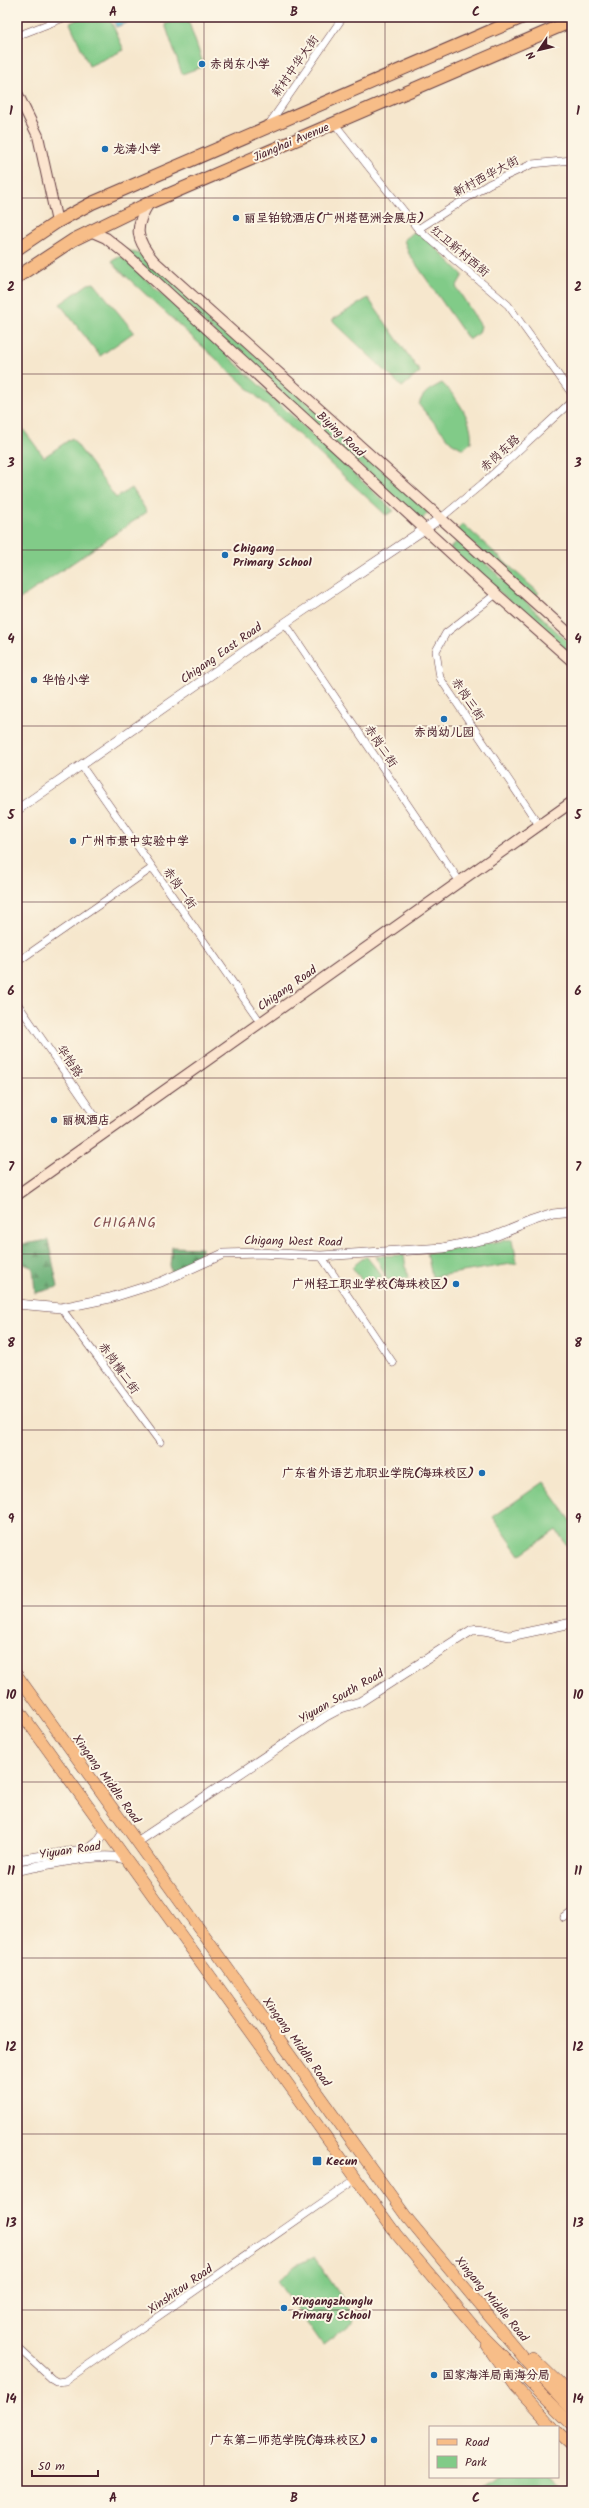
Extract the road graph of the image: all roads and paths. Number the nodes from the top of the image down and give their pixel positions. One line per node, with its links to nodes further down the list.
1 (66, 17): 5 (street)
2 (343, 17): 8 (street, 新村中华大街)
3 (523, 17): 8 (highway, Jianghai Avenue)
4 (572, 20): 7 (highway, Jianghai Avenue)
5 (17, 36)
6 (17, 93): 11 (main road)
7 (334, 123): 10 (highway, Jianghai Avenue); 12 (street, 红卫新村西街)
8 (266, 128): 11 (highway, Jianghai Avenue)
9 (572, 160): 12 (street, 新村西华大街)
10 (149, 203): 13 (highway, Jianghai Avenue); 18 (main road, Biying Road)
11 (57, 222): 14 (highway, Jianghai Avenue)
12 (418, 229): 16 (street, 红卫新村西街)
13 (90, 231): 15 (highway, Jianghai Avenue); 19 (main road, Biying Road)
14 (17, 250)
15 (17, 277)
16 (572, 394)
17 (572, 401): 18 (street, 赤岗东路)
18 (441, 518): 19 (street, Chigang East Road); 22 (main road, Biying Road)
19 (425, 529): 20 (main road, Biying Road); 21 (street, Chigang East Road)
20 (496, 594): 23 (main road, Biying Road); 27 (street, 赤岗三街)
21 (285, 623): 24 (street, Chigang East Road); 29 (street, 赤岗二街)
22 (572, 636)
23 (572, 661)
24 (81, 765): 26 (street, Chigang East Road); 28 (street, 赤岗一街)
25 (572, 802): 27 (main road, Chigang Road)
26 (17, 810)
27 (540, 825): 29 (main road, Chigang Road)
28 (152, 868): 30 (street); 32 (street, 赤岗一街)
29 (460, 882): 32 (main road, Chigang Road)
30 (17, 962)
31 (17, 1003): 33 (street, 华怡路)
32 (261, 1023): 33 (main road, Chigang Road)
33 (106, 1132): 34 (main road, Chigang Road)
34 (17, 1195)
35 (572, 1212): 36 (street, Chigang West Road)
36 (321, 1256): 38 (street, Chigang West Road); 39 (street)
37 (17, 1304): 38 (street, Chigang West Road)
38 (61, 1308): 40 (street, 赤岗横二街)
39 (393, 1363)
40 (160, 1442)
41 (572, 1623): 45 (street, Yiyuan South Road)
42 (17, 1675): 45 (main road, Xingang Middle Road)
43 (17, 1707): 44 (main road)
44 (105, 1831): 46 (main road); 47 (street, Yiyuan Road)
45 (137, 1842): 52 (main road, Xingang Middle Road)
46 (125, 1859): 48 (street, Yiyuan Road); 51 (main road)
47 (17, 1860)
48 (17, 1870)
49 (572, 1912): 50 (street)
50 (564, 1918)
51 (356, 2179): 53 (main road); 54 (street, Xinshitou Road)
52 (491, 2318): 55 (main road); 56 (main road, Xingang Middle Road)
53 (476, 2329): 57 (main road); 58 (main road)
54 (17, 2347)
55 (572, 2396)
56 (572, 2410)
57 (572, 2425)
58 (552, 2426)

